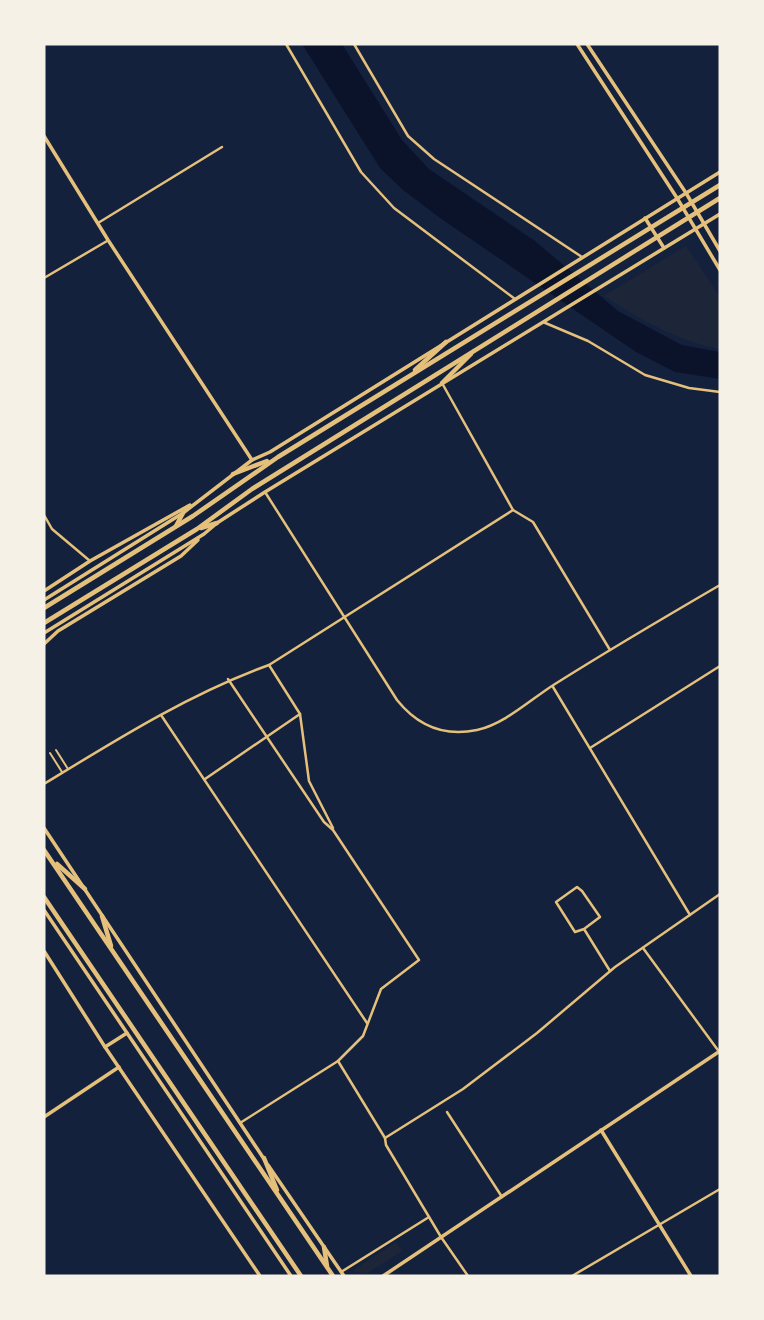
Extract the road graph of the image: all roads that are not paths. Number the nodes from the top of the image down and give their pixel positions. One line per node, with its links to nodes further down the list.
1 (286, 44): 23 (street)
2 (354, 44): 20 (street)
3 (577, 44): 10 (street)
4 (587, 44): 9 (street)
5 (44, 136): 14 (street)
6 (222, 146): 14 (street)
7 (720, 172): 9 (street)
8 (720, 185): 27 (highway)
9 (686, 193): 10 (street); 15 (street)
10 (677, 198): 13 (street); 16 (street)
11 (720, 198): 26 (highway)
12 (720, 214): 15 (street)
13 (645, 218): 18 (street); 20 (street)
14 (98, 223): 17 (street)
15 (704, 224): 16 (street); 19 (street)
16 (695, 229): 18 (street); 21 (street)
17 (108, 240): 22 (street); 31 (street)
18 (663, 248): 24 (street)
19 (720, 251)
20 (582, 258): 23 (street)
21 (720, 270)
22 (44, 278)
23 (515, 299): 25 (street)
24 (543, 322): 28 (street); 29 (street)
25 (446, 342): 27 (highway); 31 (street)
26 (478, 347): 28 (highway); 40 (highway)
27 (410, 376): 30 (highway)
28 (442, 383): 33 (street); 35 (street)
29 (720, 392)
30 (278, 457): 32 (highway); 39 (highway)
31 (251, 460): 32 (street)
32 (233, 474): 34 (street)
33 (265, 492): 38 (street); 47 (street)
34 (206, 494): 36 (street); 42 (street)
35 (513, 510): 47 (street); 51 (street)
36 (183, 513): 39 (highway); 45 (street)
37 (44, 515): 42 (street)
38 (217, 523): 40 (highway); 41 (street)
39 (176, 526): 46 (highway)
40 (197, 529): 48 (highway)
41 (204, 534): 49 (street); 50 (street)
42 (90, 561): 44 (street)
43 (720, 584): 51 (street)
44 (44, 591)
45 (44, 600)
46 (44, 608)
47 (344, 617): 52 (street); 55 (street)
48 (44, 623)
49 (44, 633)
50 (44, 643)
51 (610, 650): 55 (street)
52 (269, 664): 54 (street); 56 (street)
53 (720, 666): 59 (street)
54 (228, 680): 57 (street); 58 (street)
55 (552, 686): 59 (street)
56 (300, 714): 58 (street); 67 (street)
57 (160, 715): 62 (street); 64 (street)
58 (268, 737): 64 (street); 67 (street)
59 (589, 748): 74 (street)
60 (56, 750): 62 (lane)
61 (50, 753): 63 (lane)
62 (68, 769): 63 (street)
63 (63, 773): 65 (street)
64 (204, 780): 81 (street)
65 (44, 785)
66 (44, 828): 70 (street)
67 (333, 830): 81 (street)
68 (44, 850): 69 (highway)
69 (50, 859): 70 (highway); 79 (highway)
70 (85, 889): 75 (street)
71 (720, 894): 74 (street)
72 (44, 897): 104 (highway)
73 (44, 910): 82 (street)
74 (690, 915): 77 (street)
75 (102, 916): 79 (highway); 89 (street)
76 (584, 929): 76 (street); 80 (street)
77 (643, 948): 80 (street); 84 (street)
78 (44, 951): 83 (street)
79 (112, 951): 95 (highway)
80 (610, 971): 91 (street)
81 (367, 1023): 85 (street)
82 (127, 1032): 83 (street); 103 (street)
83 (105, 1047): 86 (street)
84 (720, 1052): 90 (street)
85 (338, 1061): 89 (street); 91 (street)
86 (119, 1067): 88 (street); 102 (street)
87 (447, 1112): 94 (street)
88 (44, 1117)
89 (240, 1123): 92 (street)
90 (601, 1130): 94 (street); 97 (street)
91 (385, 1138): 96 (street)
92 (264, 1158): 95 (highway); 99 (street)
93 (720, 1189): 97 (street)
94 (502, 1197): 98 (street)
95 (281, 1201): 100 (highway)
96 (429, 1217): 98 (street); 101 (street)
97 (659, 1226): 108 (street); 109 (street)
98 (441, 1237): 106 (street); 107 (street)
99 (324, 1247): 100 (highway); 101 (street)
100 (328, 1270): 105 (highway)
101 (342, 1274)
102 (260, 1276)
103 (291, 1276)
104 (301, 1276)
105 (332, 1276)
106 (383, 1276)
107 (468, 1276)
108 (572, 1276)
109 (691, 1276)

